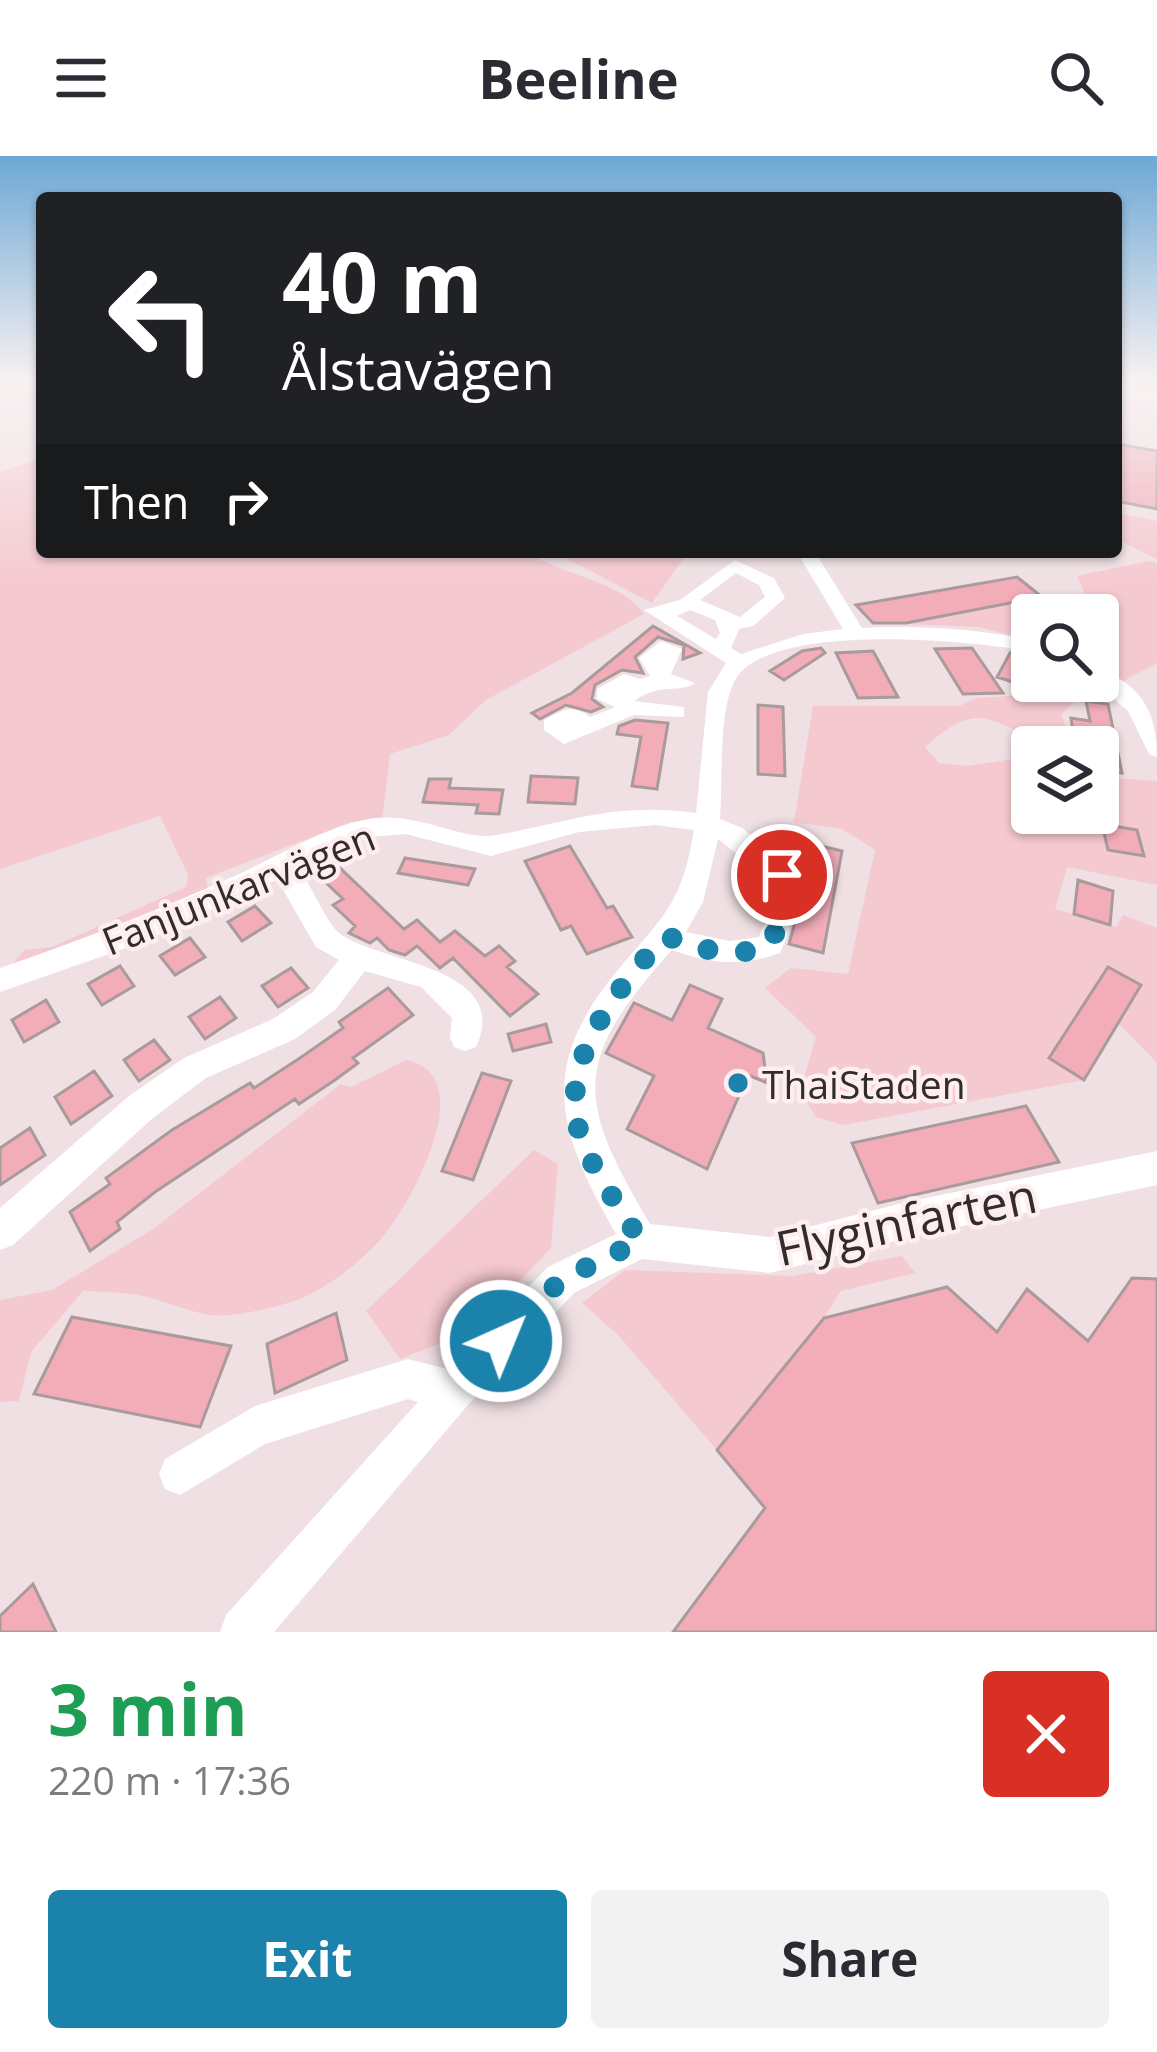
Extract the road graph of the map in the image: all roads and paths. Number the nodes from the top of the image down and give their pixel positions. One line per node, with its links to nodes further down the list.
1 (810, 558): 4 (street)
2 (689, 603): 3 (street); 3 (street); 6 (street)
3 (730, 625): 6 (street)
4 (857, 636): 5 (street); 6 (street)
5 (1011, 642)
6 (730, 656): 13 (street)
7 (684, 683): 9 (street)
8 (1119, 689): 12 (street)
9 (629, 698): 10 (street); 11 (street)
10 (676, 712)
11 (586, 725)
12 (1157, 749)
13 (706, 824): 14 (street, Fanjunkarvägen); 15 (street); 15 (street, Fanjunkarvägen)
14 (280, 863): 16 (street); 17 (street, Fanjunkarvägen)
15 (666, 936): 21 (street)
16 (359, 957): 18 (street); 20 (street)
17 (0, 980)
18 (465, 1037)
19 (1157, 1168): 21 (street, Flyginfarten)
20 (0, 1232)
21 (640, 1241): 22 (street)
22 (454, 1391): 23 (street); 24 (street)
23 (180, 1474)
24 (243, 1632)

